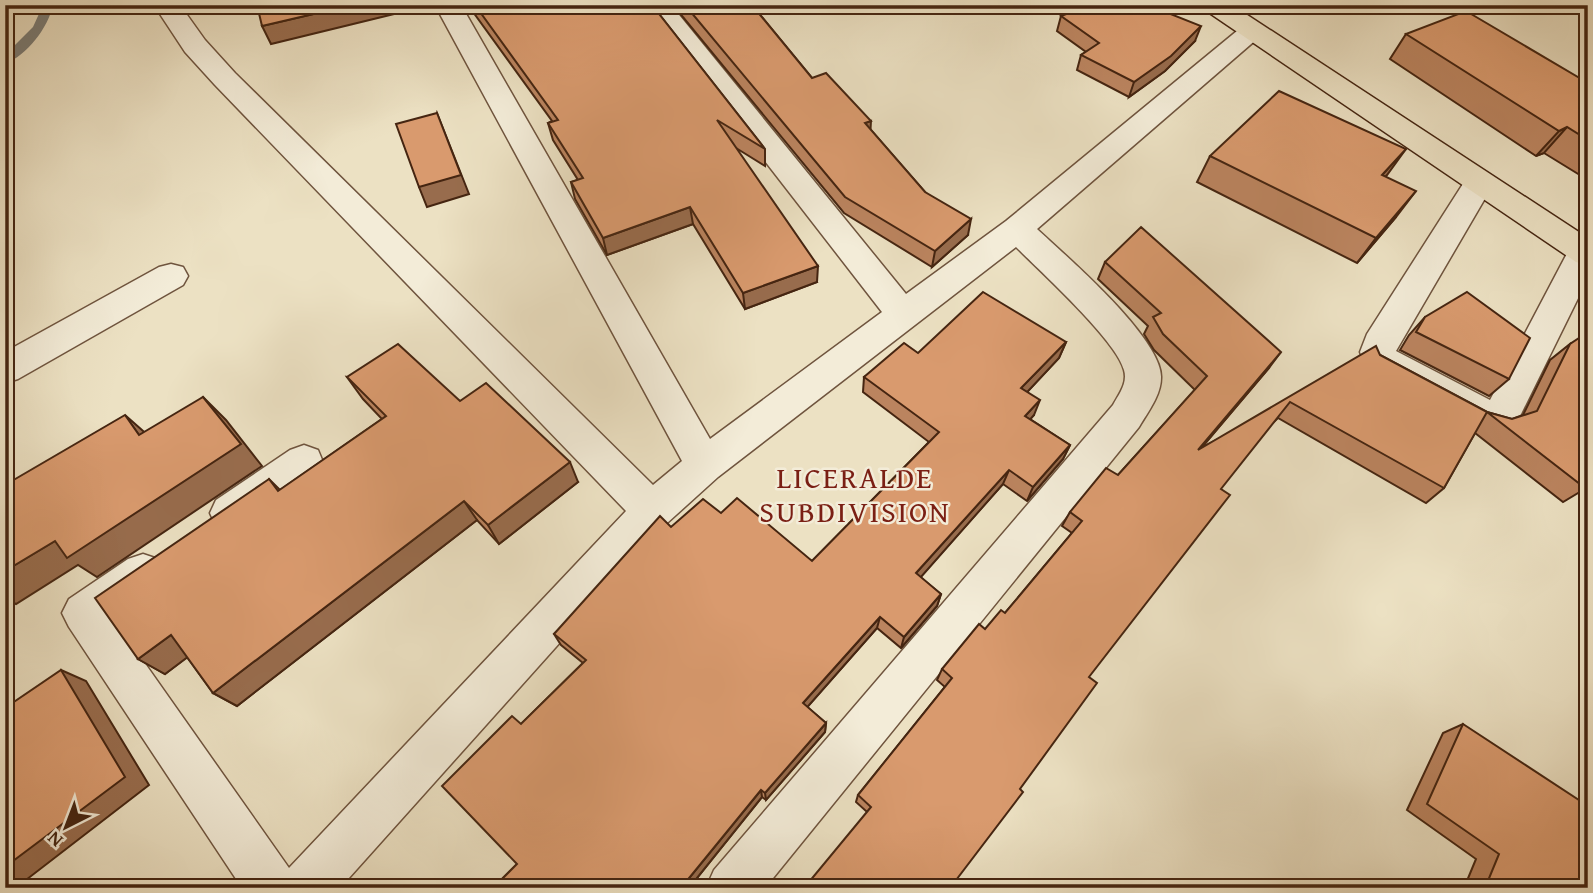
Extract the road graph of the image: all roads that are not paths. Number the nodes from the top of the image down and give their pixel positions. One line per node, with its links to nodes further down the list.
1 (167, 5): 14 (street)
2 (448, 5): 13 (street)
3 (657, 5): 10 (street)
4 (1214, 5): 5 (main road)
5 (1252, 32): 6 (main road); 7 (street)
6 (1479, 183): 8 (main road); 8 (street)
7 (1017, 229): 10 (street); 17 (street)
8 (1586, 253)
9 (171, 276): 11 (street)
10 (903, 314): 13 (street)
11 (5, 369)
12 (304, 462): 15 (street)
13 (704, 465): 14 (street)
14 (652, 511): 16 (street)
15 (272, 888)
16 (304, 888)
17 (733, 888)

